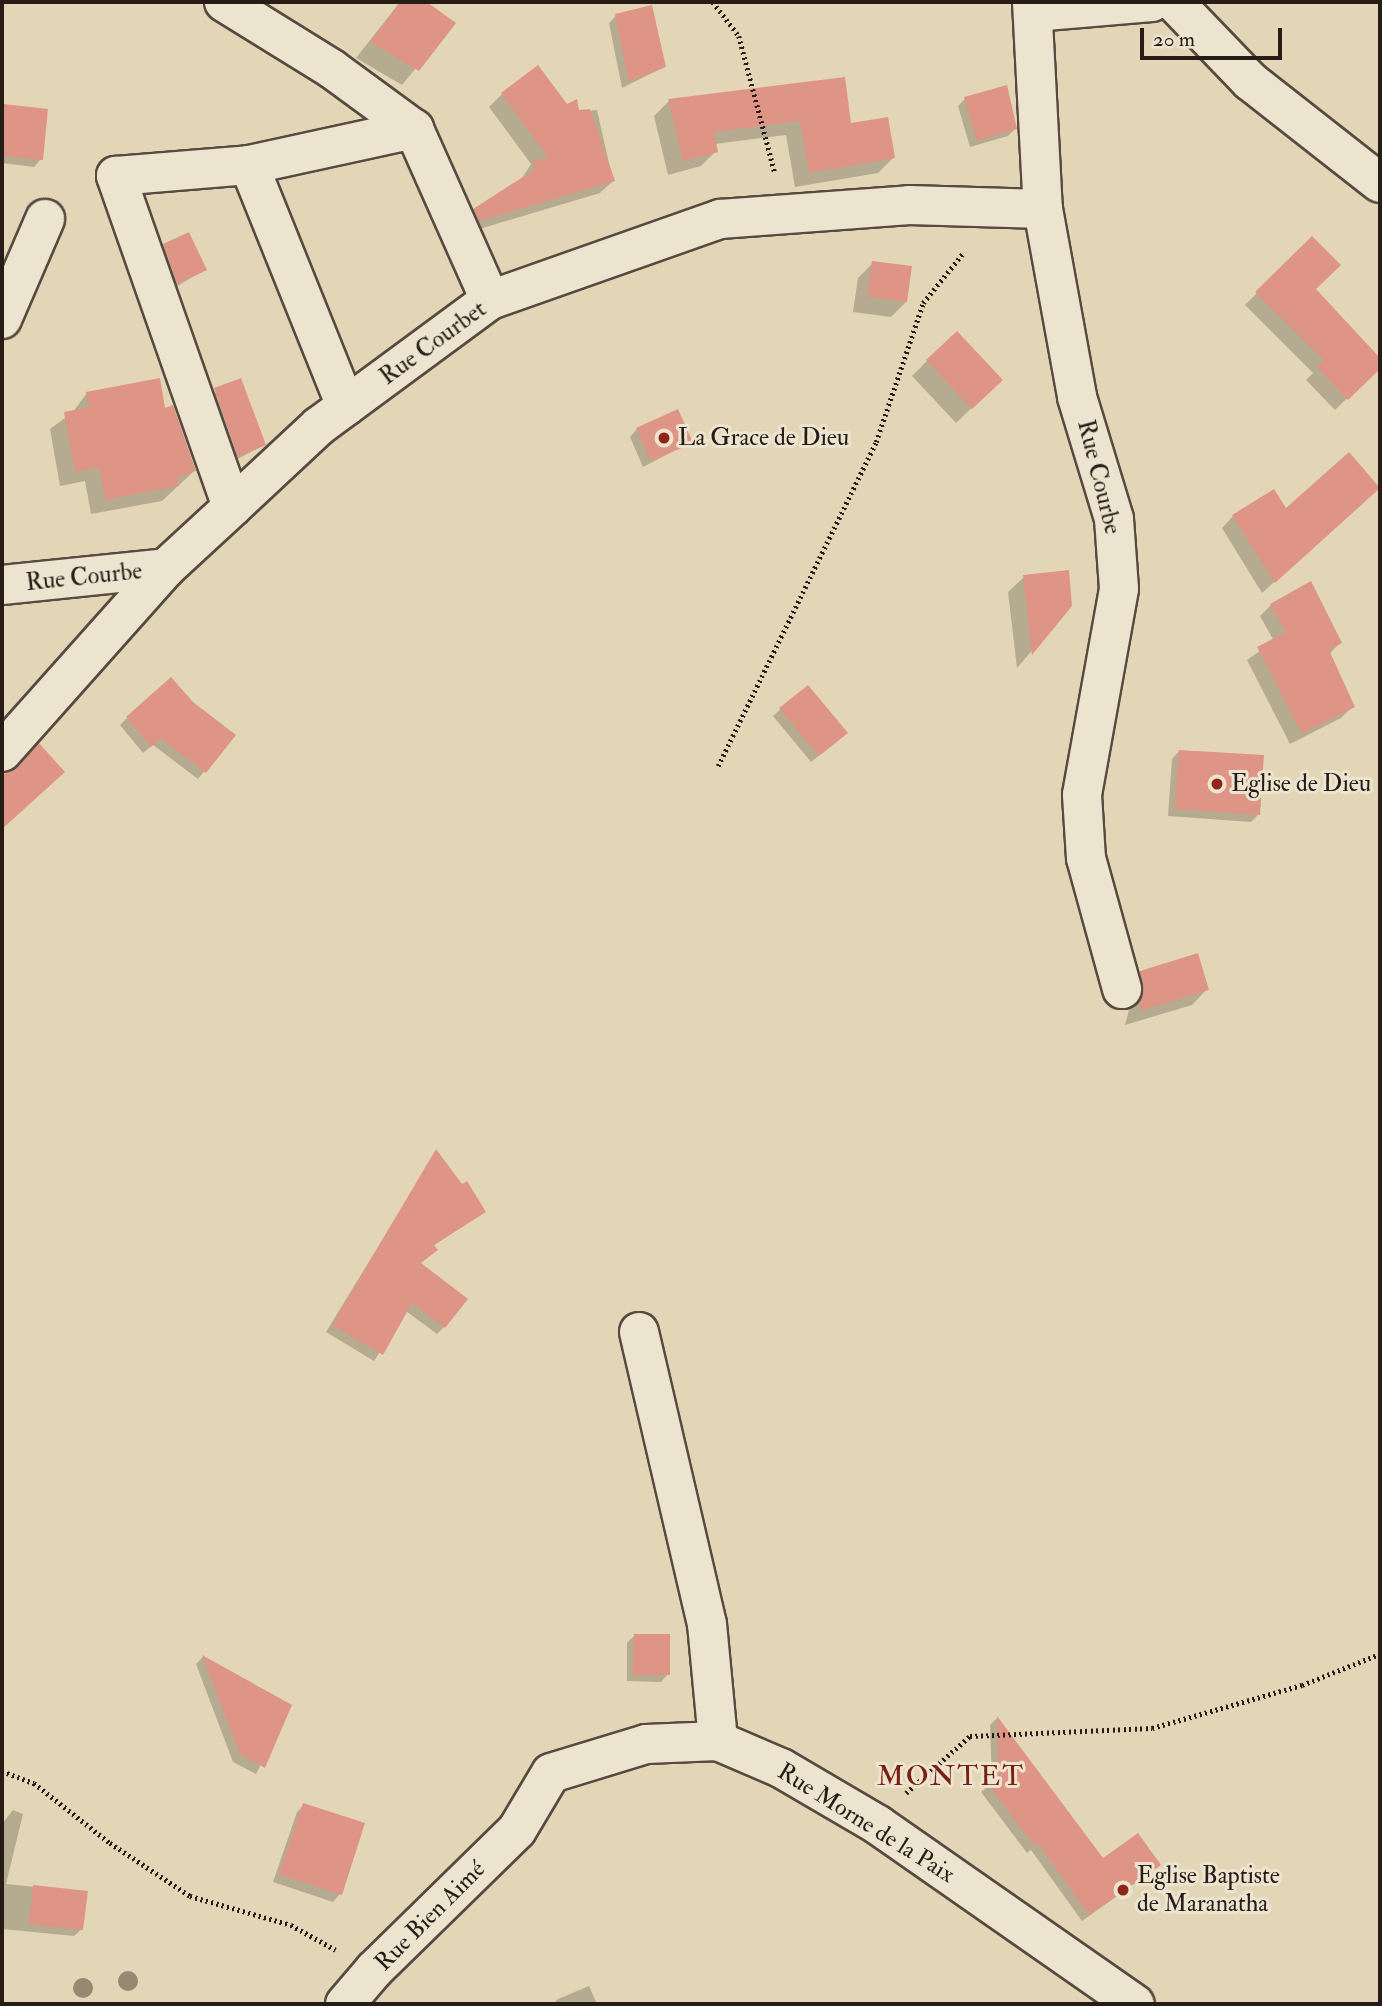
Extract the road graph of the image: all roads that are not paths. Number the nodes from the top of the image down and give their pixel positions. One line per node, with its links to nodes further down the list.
1 (224, 2): 5 (street)
2 (1152, 2): 4 (street)
3 (1174, 2): 7 (street)
4 (1033, 7): 8 (street, Rue Courbe)
5 (415, 129): 6 (street); 10 (street)
6 (249, 164): 12 (street); 13 (street)
7 (1380, 183)
8 (1043, 209): 10 (street, Rue Courbet); 17 (street, Rue Courbe)
9 (45, 219): 11 (street)
10 (490, 300): 12 (street, Rue Courbet)
11 (2, 319)
12 (346, 406): 13 (street, Rue Courbet)
13 (232, 507): 14 (street, Rue Courbet)
14 (166, 568): 15 (street, Rue Courbe); 16 (street, Rue Courbet)
15 (2, 585)
16 (2, 752)
17 (1122, 989)
18 (639, 1332): 19 (street)
19 (718, 1741): 20 (street, Rue Morne de la Paix); 22 (street, Rue Morne de la Paix)
20 (517, 1830): 21 (street, Rue Bien Aimé)
21 (345, 2004)
22 (1135, 2004)

